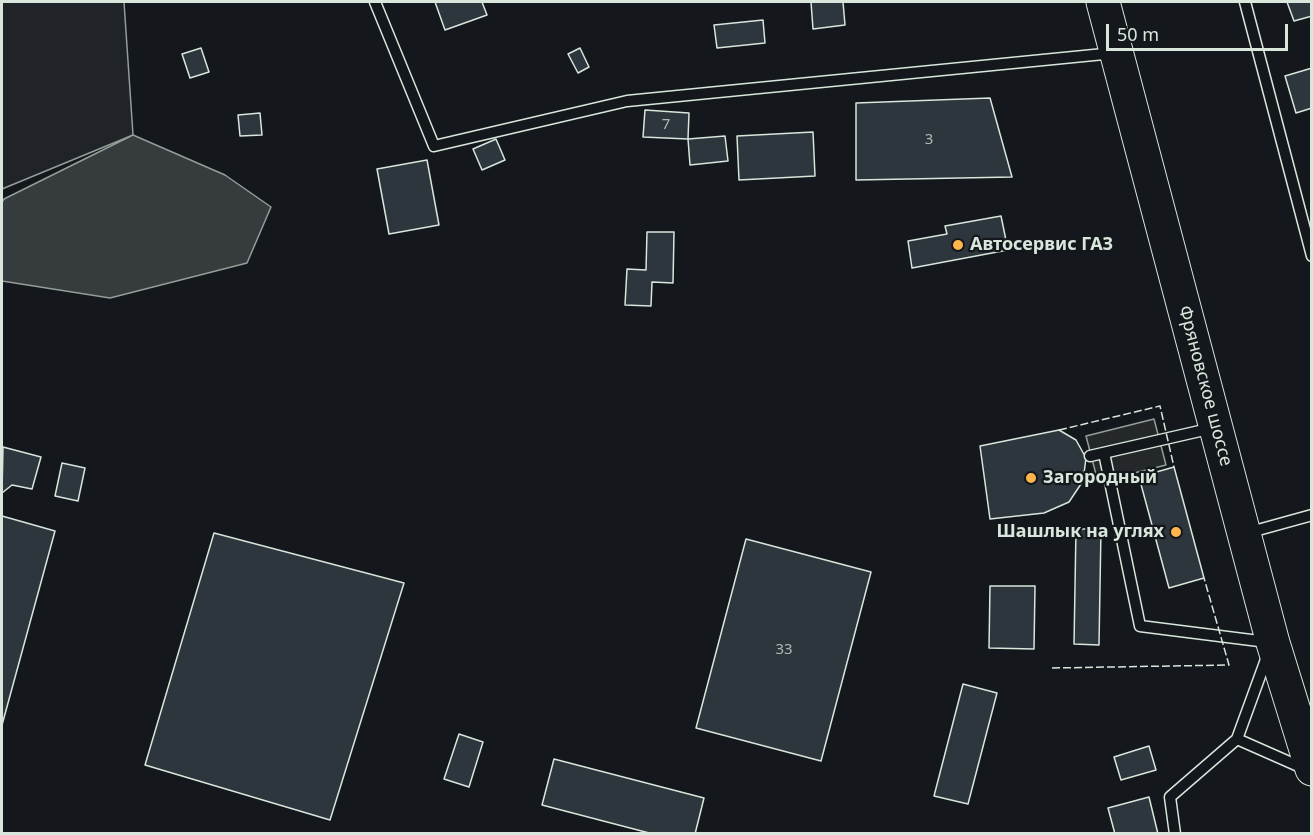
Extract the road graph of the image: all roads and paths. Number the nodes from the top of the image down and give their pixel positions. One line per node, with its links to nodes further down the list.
1 (375, 2): 4 (lane)
2 (1103, 2): 4 (main road, Фряновское шоссе)
3 (1245, 2): 5 (lane)
4 (1117, 53): 6 (main road, Фряновское шоссе)
5 (1311, 256)
6 (1216, 427): 7 (lane); 10 (main road, Фряновское шоссе)
7 (1104, 453): 8 (lane); 11 (lane)
8 (1090, 456)
9 (1311, 515): 10 (lane)
10 (1244, 534): 11 (main road, Фряновское шоссе)
11 (1273, 643): 12 (lane); 13 (main road, Фряновское шоссе)
12 (1237, 739): 13 (lane); 14 (lane)
13 (1311, 771)
14 (1175, 834)

